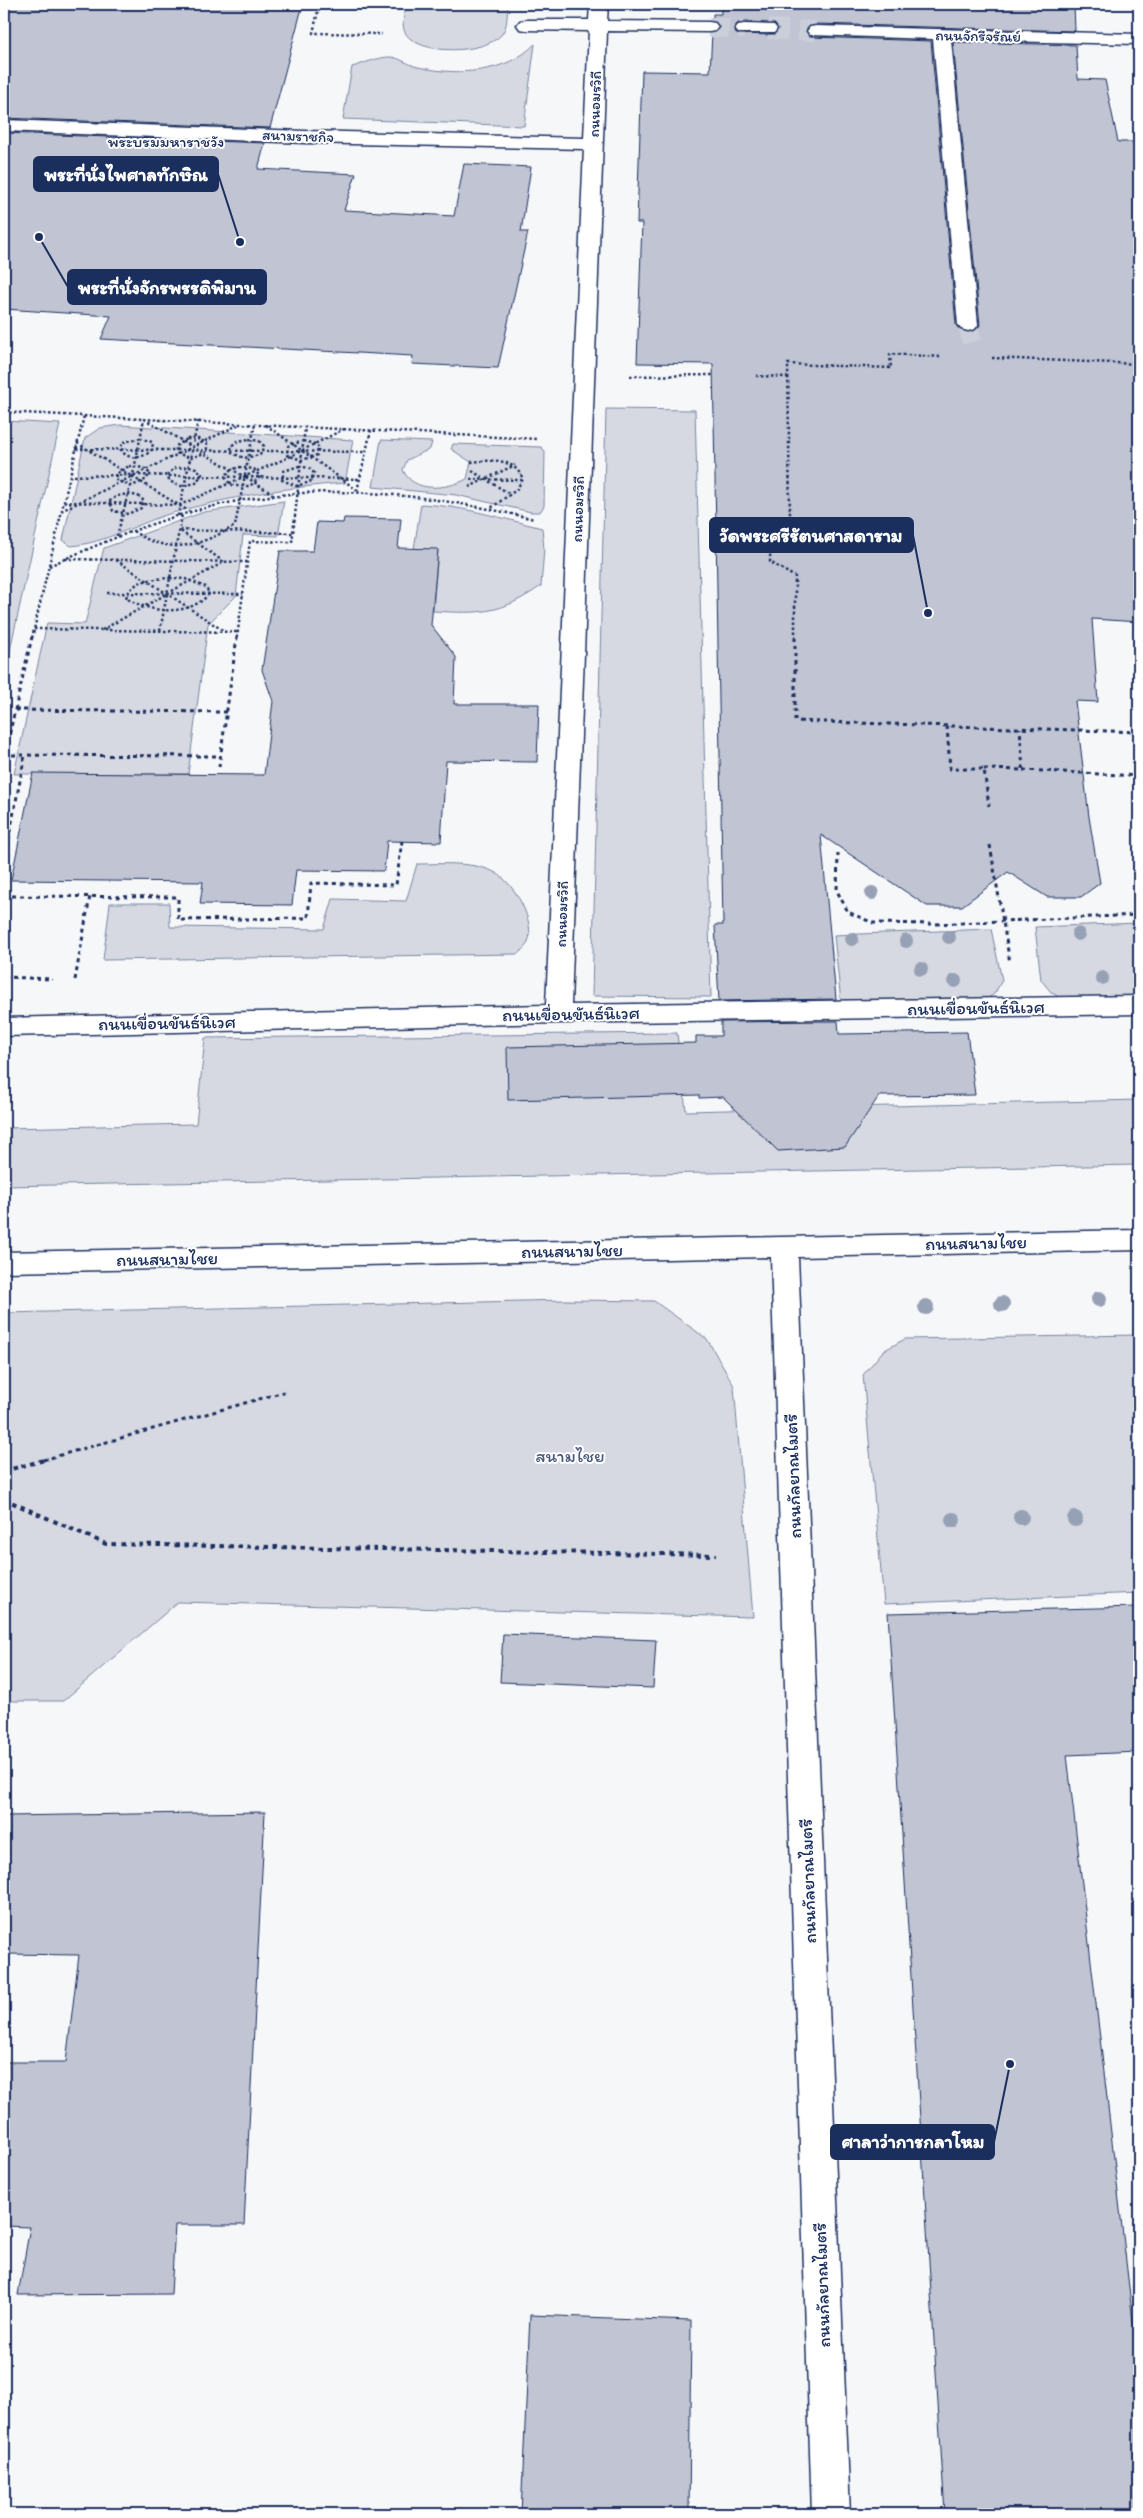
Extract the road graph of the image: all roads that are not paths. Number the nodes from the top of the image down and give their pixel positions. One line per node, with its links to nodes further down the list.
1 (598, 14): 2 (street); 3 (street); 10 (street, ถนนอมรวิถี)
2 (526, 25)
3 (709, 28)
4 (744, 29): 5 (street)
5 (768, 29)
6 (816, 31): 7 (street, ถนนจักรีจรัณย์)
7 (942, 36): 8 (street, ถนนจักรีจรัณย์); 11 (street)
8 (1139, 39)
9 (4, 125): 10 (street, สนามราชกิจ)
10 (593, 144): 13 (street, ถนนอมรวิถี)
11 (968, 324)
12 (1139, 1005): 13 (street, ถนนเขื่อนขันธ์นิเวศ)
13 (558, 1014): 14 (street, ถนนเขื่อนขันธ์นิเวศ)
14 (4, 1027)
15 (1139, 1240): 16 (street, ถนนสนามไชย)
16 (784, 1247): 17 (street, ถนนสนามไชย); 18 (street, ถนนกัลยาณไมตรี)
17 (4, 1262)
18 (830, 2514)

